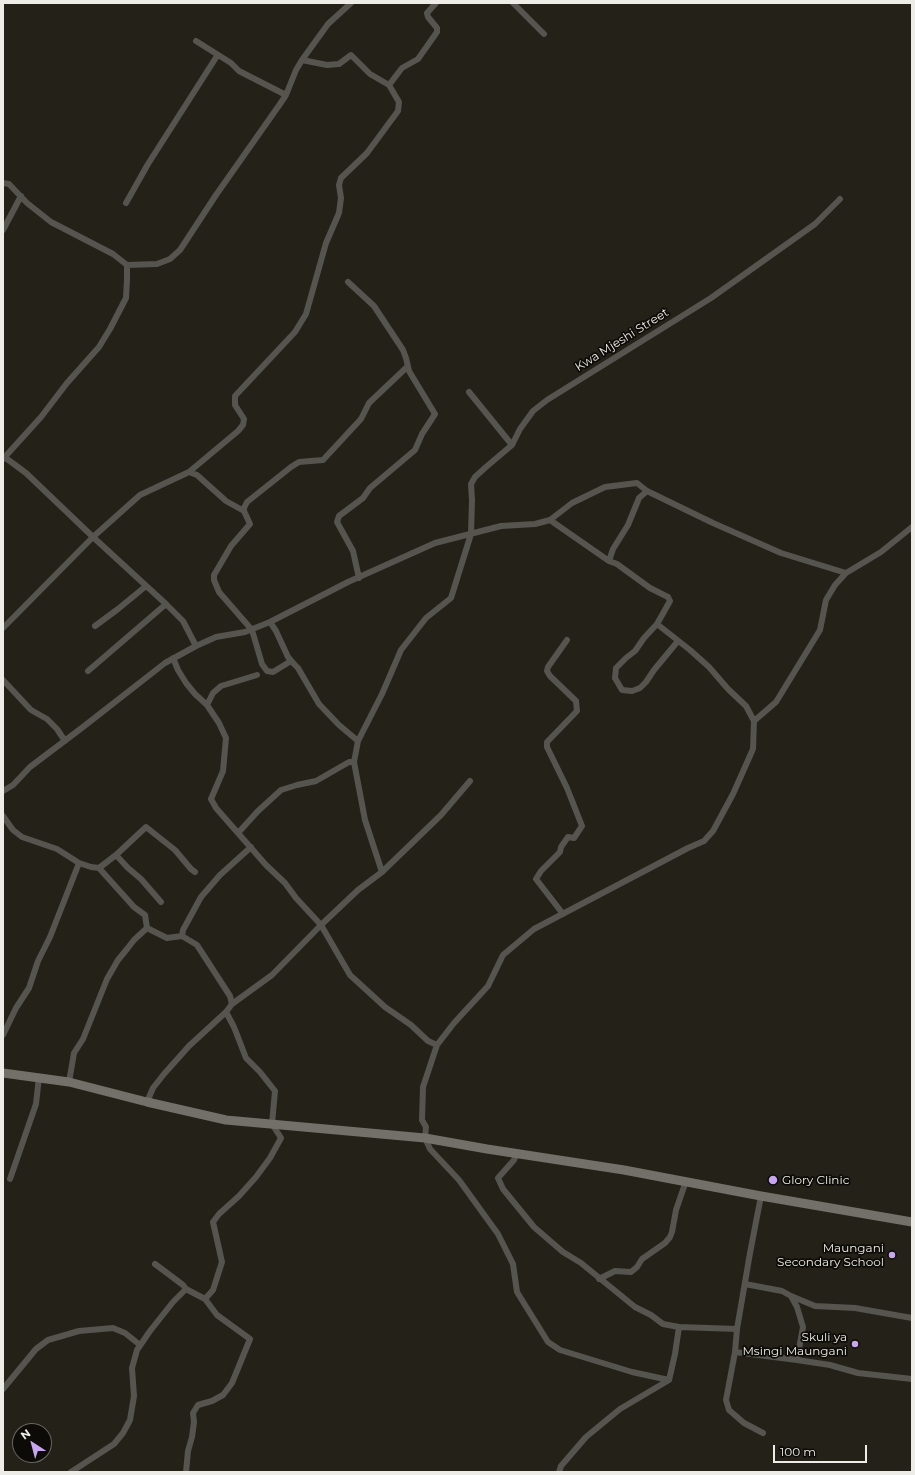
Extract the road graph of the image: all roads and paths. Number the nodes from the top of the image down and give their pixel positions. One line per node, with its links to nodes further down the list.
1 (350, 3): 7 (street)
2 (436, 3): 8 (street)
3 (513, 3): 4 (street)
4 (544, 34)
5 (196, 41): 6 (street)
6 (217, 56): 9 (street); 13 (street)
7 (302, 60): 8 (street); 9 (street)
8 (390, 85): 21 (street)
9 (286, 95): 15 (street)
10 (3, 183): 11 (street)
11 (21, 196): 14 (street); 15 (street)
12 (840, 199): 19 (street, Kwa Mjeshi Street)
13 (126, 203)
14 (3, 230)
15 (127, 265): 20 (street)
16 (348, 282): 17 (street)
17 (407, 367): 23 (street); 30 (street)
18 (469, 392): 19 (street)
19 (512, 445): 26 (street, Kwa Mjeshi Street)
20 (4, 458): 27 (street)
21 (190, 472): 23 (street); 27 (street)
22 (647, 491): 24 (street); 28 (street); 29 (street)
23 (244, 511): 37 (street)
24 (550, 520): 26 (street); 28 (street)
25 (912, 527): 29 (street)
26 (472, 534): 30 (street); 49 (street, Kwa Mjeshi Street)
27 (93, 537): 31 (street); 36 (street)
28 (609, 561): 34 (street)
29 (846, 573): 47 (street)
30 (359, 578): 33 (street)
31 (146, 586): 32 (street); 35 (street)
32 (166, 604): 40 (street); 43 (street)
33 (270, 622): 37 (street); 42 (street)
34 (656, 624): 39 (street); 39 (street)
35 (95, 626)
36 (3, 628)
37 (252, 630): 40 (street); 42 (street)
38 (567, 640): 62 (street)
39 (678, 641): 47 (street)
40 (196, 646): 41 (street)
41 (173, 658): 46 (street); 48 (street)
42 (291, 661): 49 (street)
43 (88, 671)
44 (257, 675): 46 (street)
45 (3, 680): 48 (street)
46 (207, 705): 54 (street)
47 (754, 722): 62 (street)
48 (65, 741): 52 (street)
49 (358, 741): 50 (street, Kwa Mjeshi Street)
50 (354, 762): 54 (street); 60 (street)
51 (470, 781): 60 (street)
52 (3, 791)
53 (3, 816): 57 (street)
54 (238, 833): 55 (street)
55 (251, 847): 63 (street); 65 (street)
56 (116, 855): 58 (street); 59 (street); 61 (street)
57 (79, 863): 58 (street); 68 (street)
58 (99, 868): 64 (street)
59 (195, 872)
60 (382, 872): 63 (street)
61 (161, 902)
62 (563, 914): 69 (street)
63 (321, 925): 66 (street); 69 (street)
64 (147, 928): 65 (street); 72 (street)
65 (182, 936): 66 (street)
66 (232, 1004): 67 (street)
67 (226, 1012): 73 (street); 74 (street)
68 (3, 1035)
69 (436, 1045): 77 (street)
70 (3, 1073): 71 (main road)
71 (39, 1077): 72 (main road); 79 (street)
72 (69, 1082): 73 (main road)
73 (146, 1102): 74 (main road)
74 (272, 1124): 75 (main road); 76 (street)
75 (283, 1125): 76 (street); 77 (main road)
76 (281, 1138): 88 (street)
77 (425, 1138): 78 (main road); 96 (street)
78 (517, 1154): 80 (main road); 84 (street)
79 (10, 1179)
80 (686, 1181): 81 (main road); 84 (street)
81 (761, 1196): 82 (main road); 85 (street)
82 (912, 1222)
83 (155, 1264): 86 (street)
84 (599, 1279): 90 (street)
85 (745, 1284): 87 (street); 91 (street)
86 (186, 1289): 88 (street); 92 (street)
87 (791, 1296): 89 (street); 94 (street)
88 (205, 1299): 100 (street)
89 (912, 1318)
90 (679, 1326): 91 (street); 96 (street)
91 (737, 1329): 93 (street)
92 (140, 1346): 97 (street); 99 (street)
93 (735, 1352): 94 (street); 98 (street)
94 (797, 1360): 95 (street)
95 (912, 1379)
96 (669, 1380): 101 (street)
97 (3, 1389)
98 (763, 1433)
99 (70, 1472)
100 (186, 1472)
101 (559, 1472)

